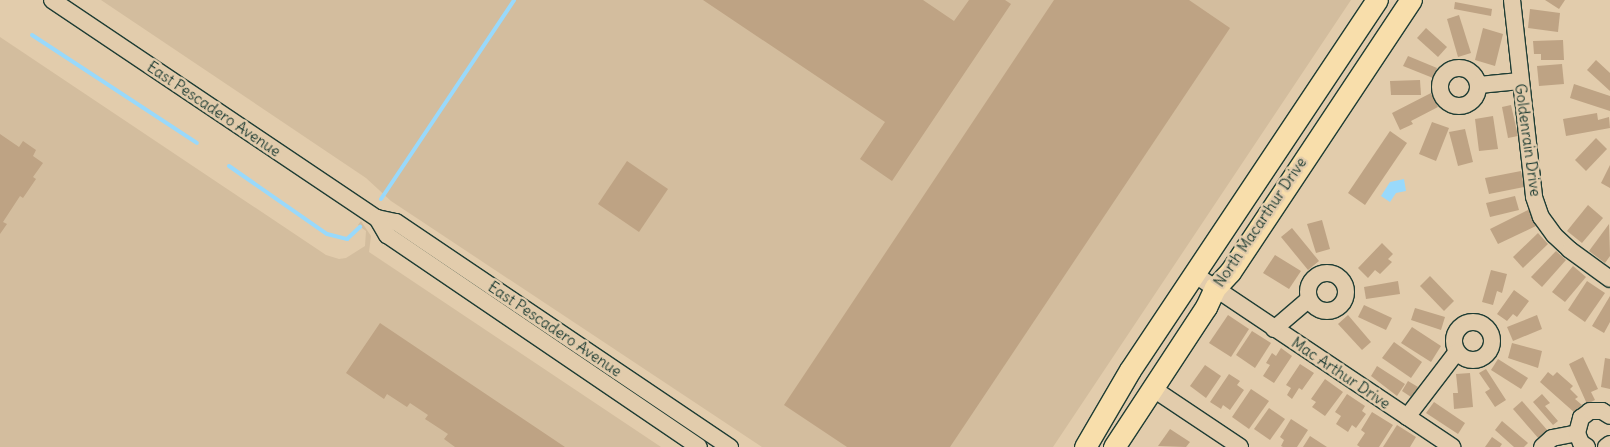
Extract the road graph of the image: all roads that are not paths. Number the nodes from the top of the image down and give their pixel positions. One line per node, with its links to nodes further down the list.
1 (52, 0): 7 (street, East Pescadero Avenue)
2 (1377, 0): 8 (main road, North Macarthur Drive)
3 (1411, 0): 10 (main road, North Macarthur Drive)
4 (1512, 0): 5 (street, Goldenrain Drive)
5 (1520, 81): 6 (street); 9 (street, Goldenrain Drive)
6 (1479, 85)
7 (377, 218): 20 (street, East Pescadero Avenue); 21 (street, East Pescadero Avenue)
8 (1194, 274): 10 (street, Mac Arthur Drive); 22 (main road, North Macarthur Drive)
9 (1610, 279)
10 (1215, 288): 12 (street, Mac Arthur Drive); 14 (main road, North Macarthur Drive)
11 (1309, 299): 12 (street, Mac Arthur Drive)
12 (1274, 328): 16 (street, Mac Arthur Drive)
13 (1456, 353): 16 (street, Mac Arthur Drive)
14 (1152, 388): 19 (street); 23 (main road, North Macarthur Drive)
15 (1610, 416): 17 (street)
16 (1407, 417): 24 (street, Mac Arthur Drive)
17 (1576, 433): 25 (street); 26 (street)
18 (1610, 444): 27 (street)
19 (1232, 445)
20 (699, 447)
21 (730, 447)
22 (1085, 447)
23 (1114, 447)
24 (1452, 447)
25 (1542, 447)
26 (1587, 447)
27 (1606, 447)

